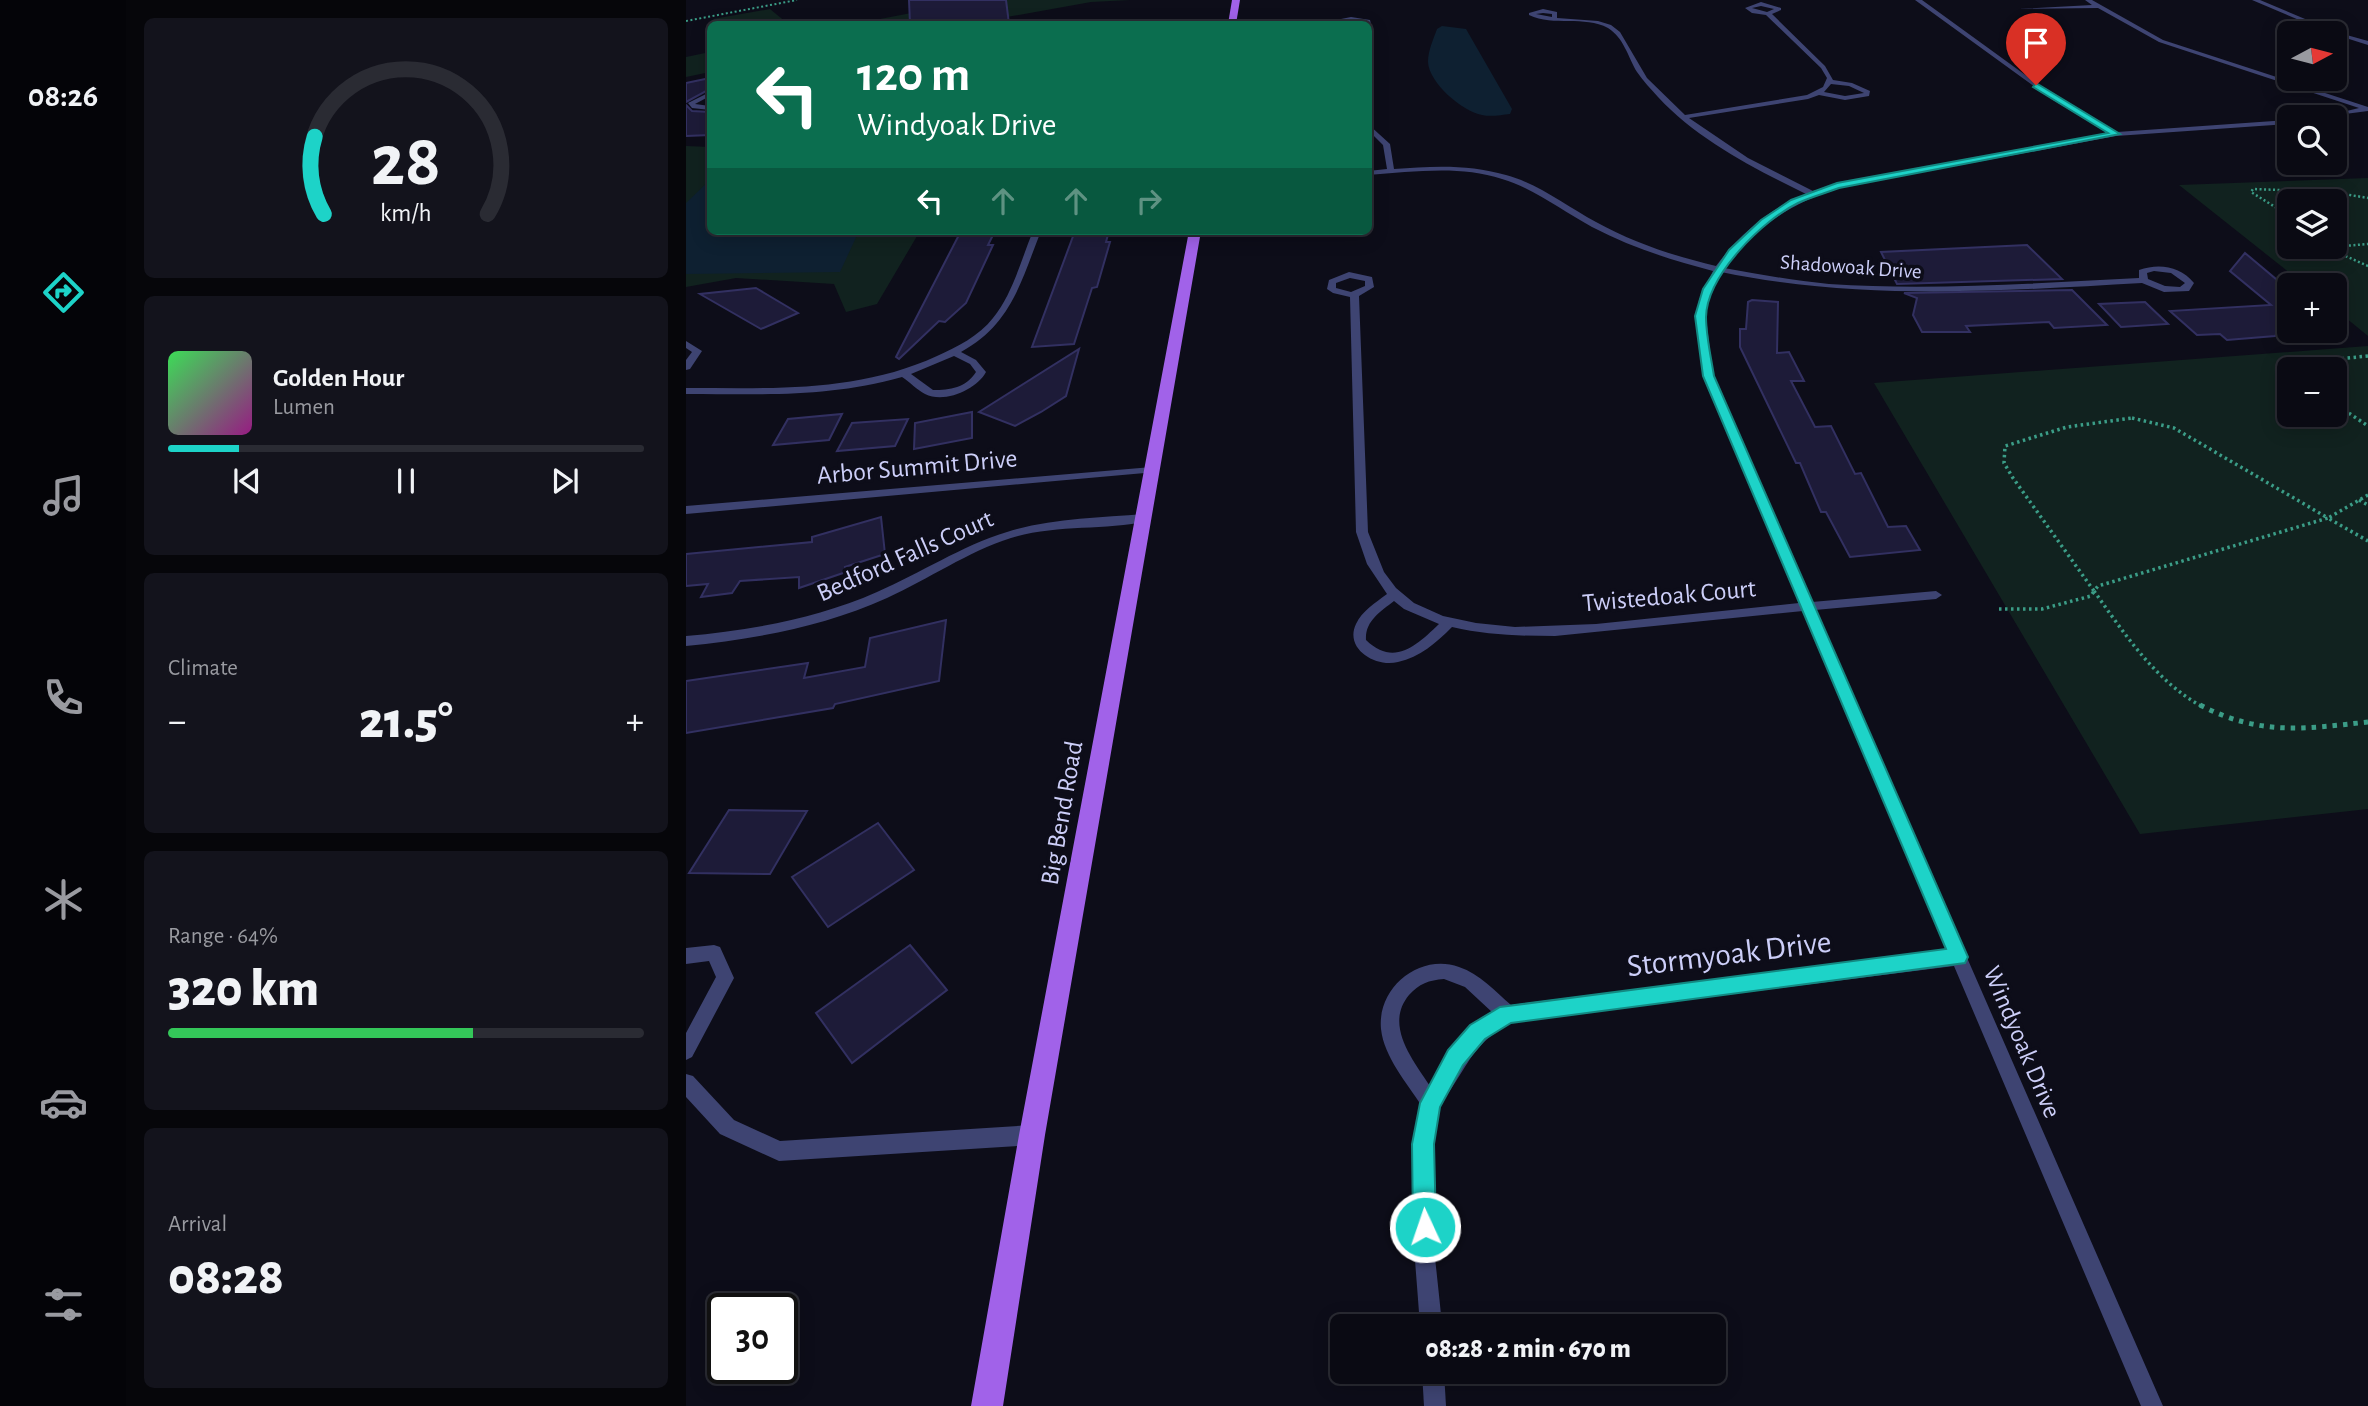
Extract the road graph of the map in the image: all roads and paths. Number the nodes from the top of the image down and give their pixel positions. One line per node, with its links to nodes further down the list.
1 (797, 0): 10 (path)
2 (1236, 0): 11 (main road)
3 (1918, 0): 26 (street)
4 (2088, 0): 6 (street)
5 (2255, 0): 14 (street)
6 (2098, 6): 7 (street); 21 (street)
7 (2021, 9)
8 (1768, 14): 17 (street)
9 (1555, 17): 23 (street)
10 (686, 21)
11 (1232, 21)
12 (1341, 21): 13 (street)
13 (1368, 21)
14 (2305, 21)
15 (2347, 37): 16 (street)
16 (2368, 43)
17 (1830, 82): 18 (street); 18 (street)
18 (1818, 93): 23 (street)
19 (707, 95): 20 (street)
20 (707, 108)
21 (2368, 109): 22 (street)
22 (2347, 113)
23 (1683, 117): 30 (street)
24 (2277, 123): 26 (street, Windyoak Drive)
25 (1372, 130): 27 (street)
26 (2116, 134): 30 (street, Windyoak Drive)
27 (1391, 171): 28 (street, Shadowoak Drive); 40 (street, Shadowoak Drive)
28 (1372, 173)
29 (2277, 190): 33 (path)
30 (1813, 194): 40 (street, Windyoak Drive)
31 (2347, 194): 32 (path)
32 (2368, 198)
33 (2277, 208)
34 (1035, 235): 44 (street)
35 (1194, 235): 52 (main road, Big Bend Road)
36 (2368, 244): 37 (path)
37 (2347, 246)
38 (2347, 257): 39 (path)
39 (2368, 266)
40 (1719, 269): 41 (street, Shadowoak Drive); 63 (street, Windyoak Drive)
41 (2144, 281): 41 (street, Shadowoak Drive)
42 (1354, 294): 61 (street, Twistedoak Court)
43 (686, 344): 47 (street)
44 (954, 352): 48 (street); 48 (street)
45 (2368, 356): 46 (path)
46 (2347, 358)
47 (686, 367)
48 (905, 374): 49 (street)
49 (686, 391)
50 (2347, 412): 51 (path)
51 (2368, 426)
52 (1152, 470): 56 (street, Arbor Summit Drive); 57 (main road, Big Bend Road)
53 (2368, 495): 54 (path)
54 (2360, 500): 55 (path); 58 (path)
55 (2368, 505)
56 (686, 510)
57 (1143, 518): 66 (street, Bedford Falls Court); 74 (main road, Big Bend Road)
58 (2328, 518): 59 (path); 60 (path); 60 (path)
59 (2368, 541)
60 (2094, 591): 64 (path); 67 (path)
61 (1395, 594): 65 (street, Twistedoak Court); 65 (street)
62 (1936, 595): 63 (street, Twistedoak Court)
63 (1808, 606): 65 (street, Twistedoak Court); 69 (street, Windyoak Drive)
64 (2000, 608)
65 (1449, 622)
66 (686, 641)
67 (2368, 722)
68 (686, 957): 71 (street)
69 (1959, 957): 70 (street, Stormyoak Drive); 79 (street, Windyoak Drive)
70 (1508, 1014): 73 (street, Stormyoak Drive); 73 (street)
71 (686, 1051)
72 (686, 1083): 74 (street)
73 (1430, 1103): 75 (street, Stormyoak Drive)
74 (1032, 1135): 77 (main road, Big Bend Road)
75 (1430, 1314)
76 (1434, 1384): 78 (street)
77 (987, 1406)
78 (1436, 1406)
79 (2152, 1406)

